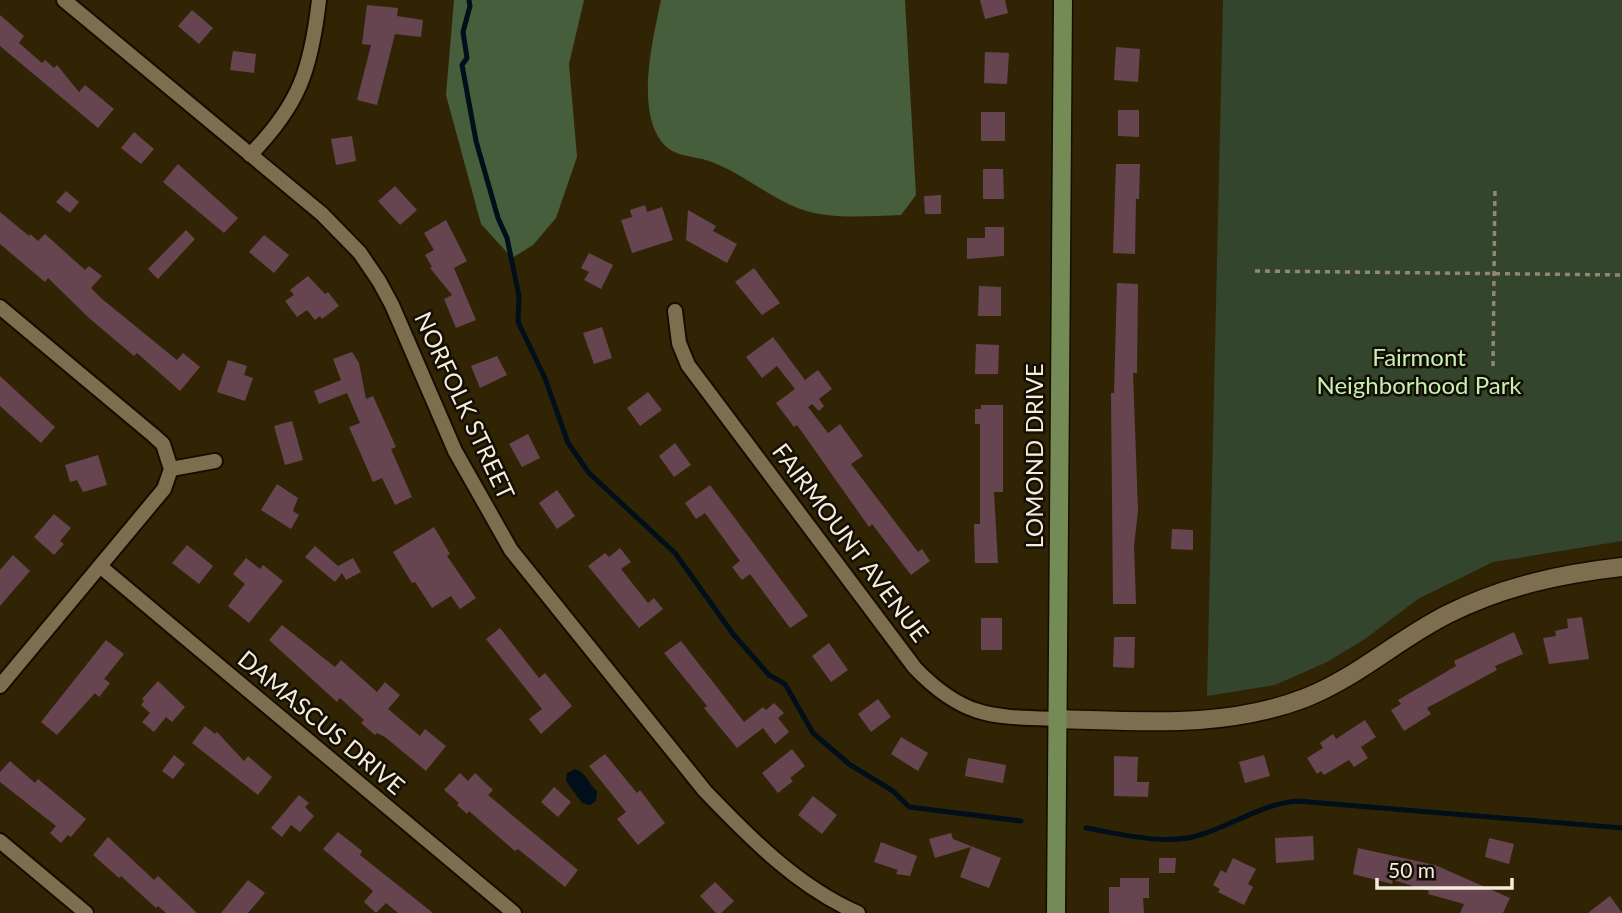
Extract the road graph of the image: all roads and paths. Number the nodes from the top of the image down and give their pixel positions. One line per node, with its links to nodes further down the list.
1 (64, 0): 4 (street, NORFOLK STREET)
2 (319, 0): 4 (street)
3 (1063, 0): 18 (main road, LOMOND DRIVE)
4 (250, 155): 22 (street, NORFOLK STREET)
5 (1495, 186): 7 (path)
6 (1255, 271): 7 (path)
7 (1494, 273): 8 (path); 11 (path)
8 (1622, 275)
9 (0, 307): 13 (street)
10 (675, 311): 18 (street, FAIRMOUNT AVENUE)
11 (1493, 366)
12 (215, 461): 13 (street)
13 (171, 469): 14 (street)
14 (101, 567): 16 (street); 21 (street, DAMASCUS DRIVE)
15 (1622, 567): 18 (street)
16 (5, 669): 17 (street)
17 (0, 686)
18 (1057, 719): 23 (main road, LOMOND DRIVE)
19 (0, 841): 20 (street)
20 (86, 913)
21 (514, 913)
22 (858, 913)
23 (1056, 913)

